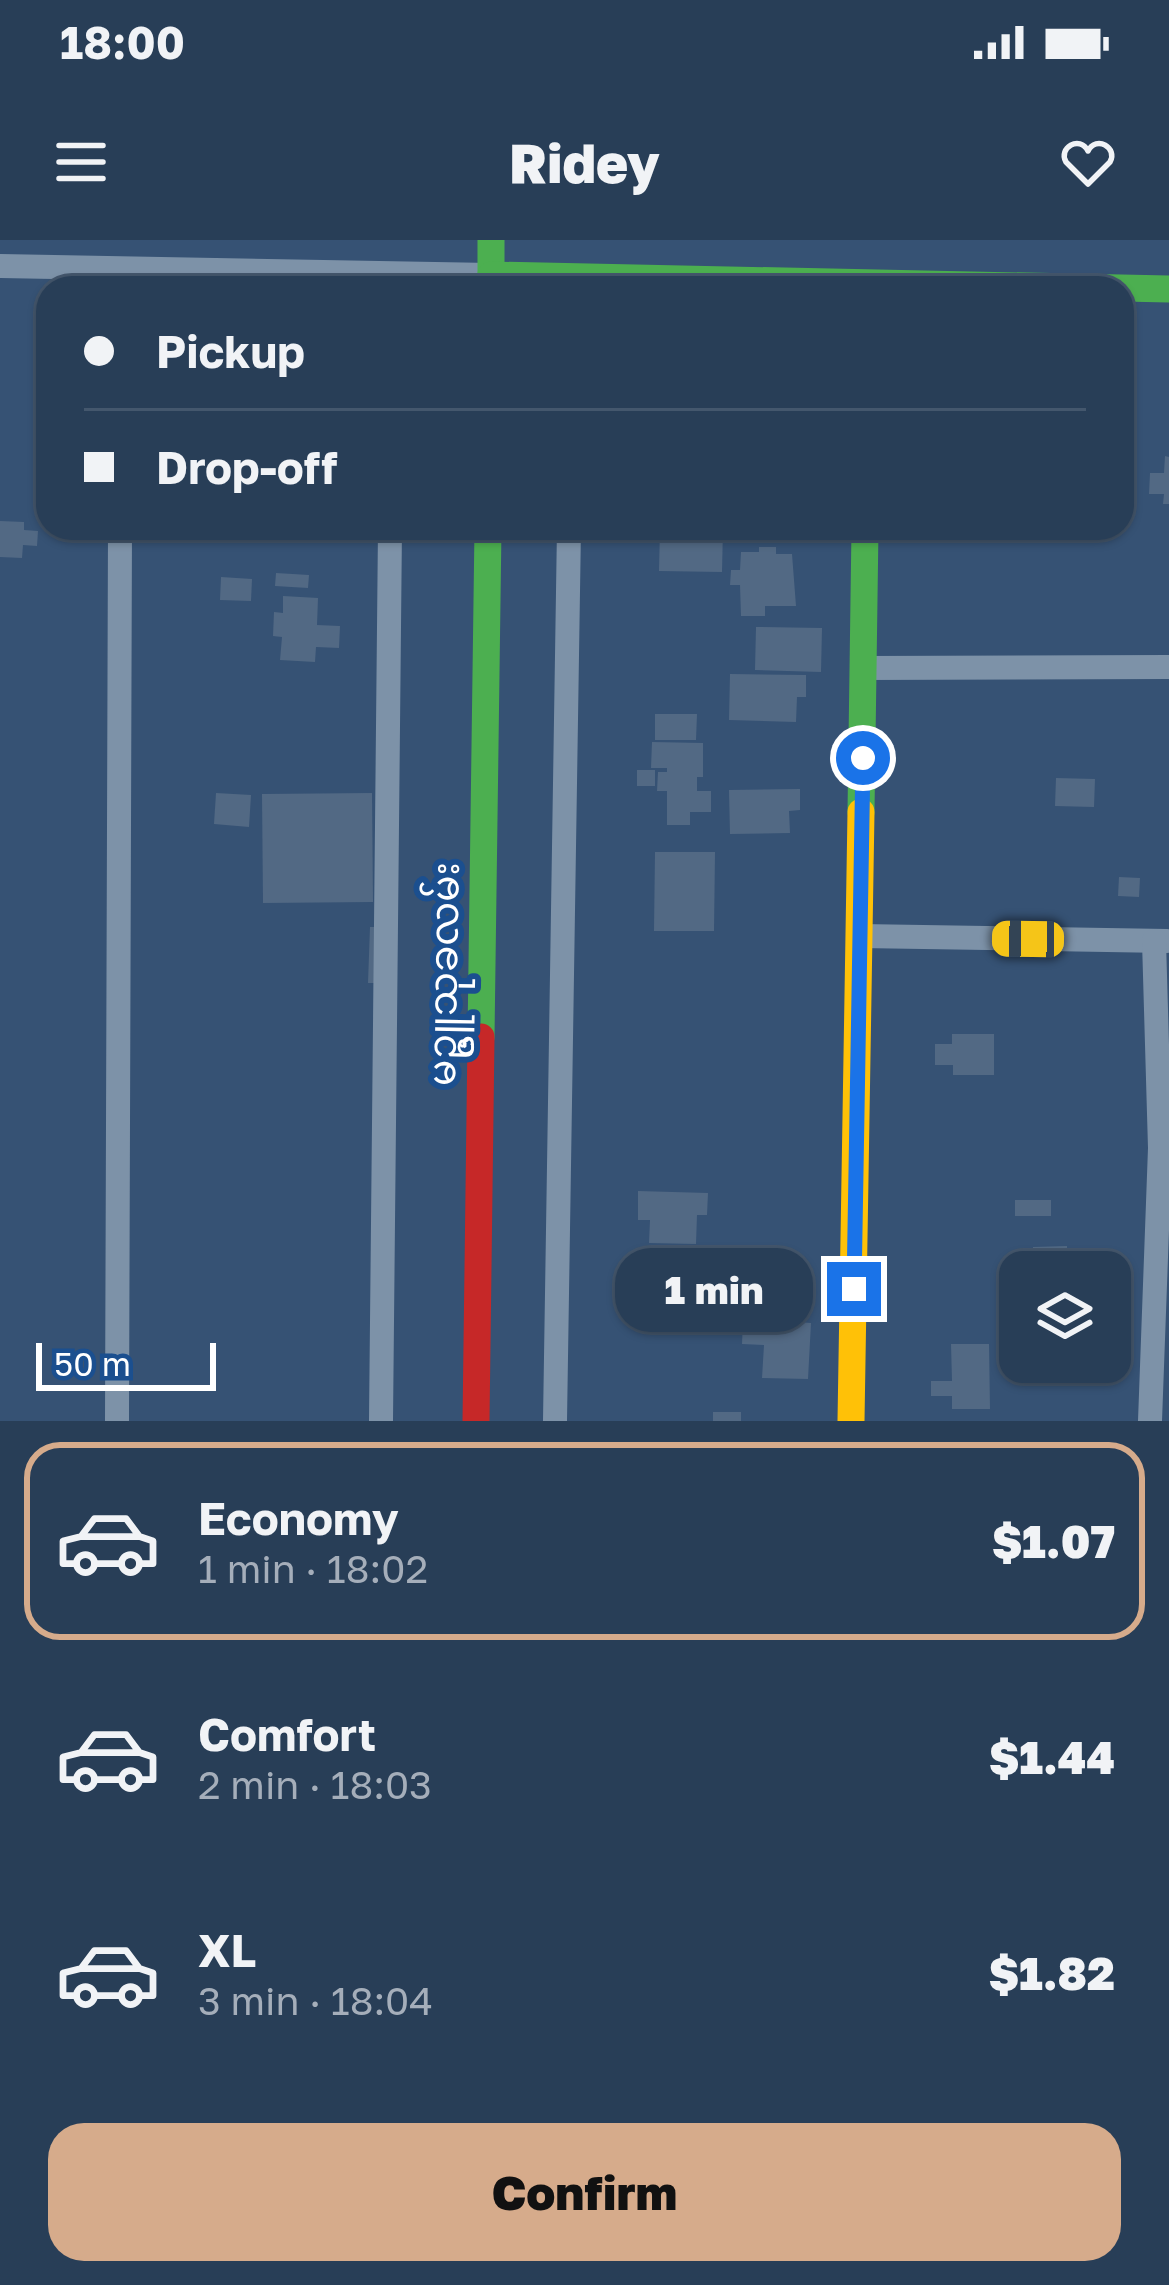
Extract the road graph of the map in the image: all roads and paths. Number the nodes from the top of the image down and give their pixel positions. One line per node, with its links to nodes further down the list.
1 (491, 240): 4 (street)
2 (0, 266): 3 (street)
3 (100, 276)
4 (491, 276)
5 (1134, 288): 6 (street)
6 (1169, 289)
7 (120, 540): 16 (street)
8 (390, 540): 17 (street)
9 (488, 540): 18 (street, မဥ္ဇူသုခလမ်း)
10 (569, 540): 19 (street)
11 (866, 540): 13 (street)
12 (1169, 667): 13 (street)
13 (865, 668): 14 (street)
14 (860, 936): 15 (street); 20 (street)
15 (1162, 941): 21 (street)
16 (117, 1421)
17 (381, 1421)
18 (476, 1421)
19 (555, 1421)
20 (851, 1421)
21 (1150, 1421)

